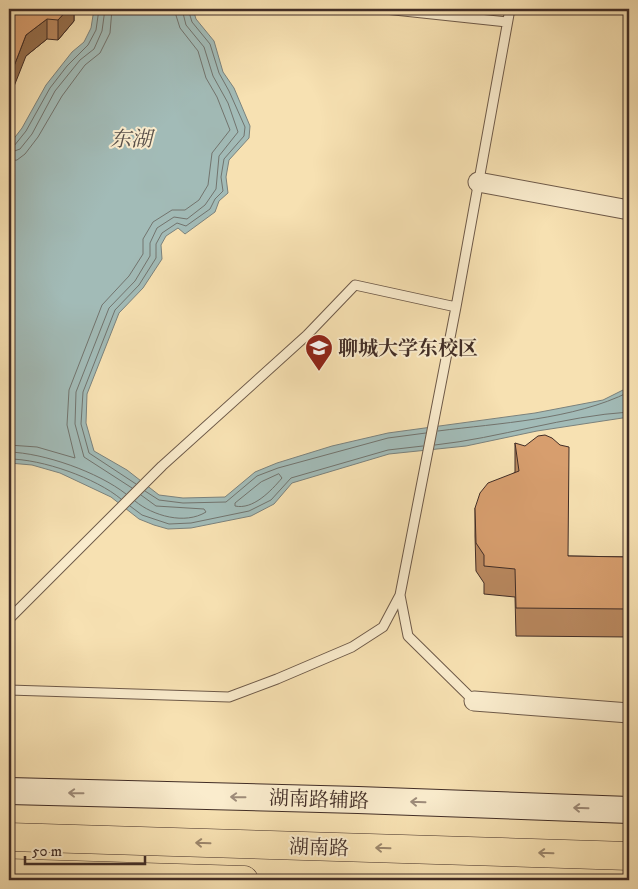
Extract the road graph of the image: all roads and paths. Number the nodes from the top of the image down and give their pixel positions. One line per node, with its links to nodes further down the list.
1 (385, 9): 3 (lane)
2 (510, 9): 3 (lane)
3 (507, 22): 4 (lane)
4 (478, 182): 5 (street); 6 (lane)
5 (629, 210)
6 (456, 307): 7 (lane); 8 (lane)
7 (400, 595): 9 (lane); 10 (lane)
8 (9, 619)
9 (9, 690)
10 (474, 701): 11 (street)
11 (629, 713)
12 (9, 791): 13 (street, 湖南路辅路, one-way to 12)
13 (629, 810)
14 (9, 837): 15 (main road, 湖南路, one-way to 14)
15 (629, 856)
16 (9, 873): 17 (main road)
17 (244, 880)

